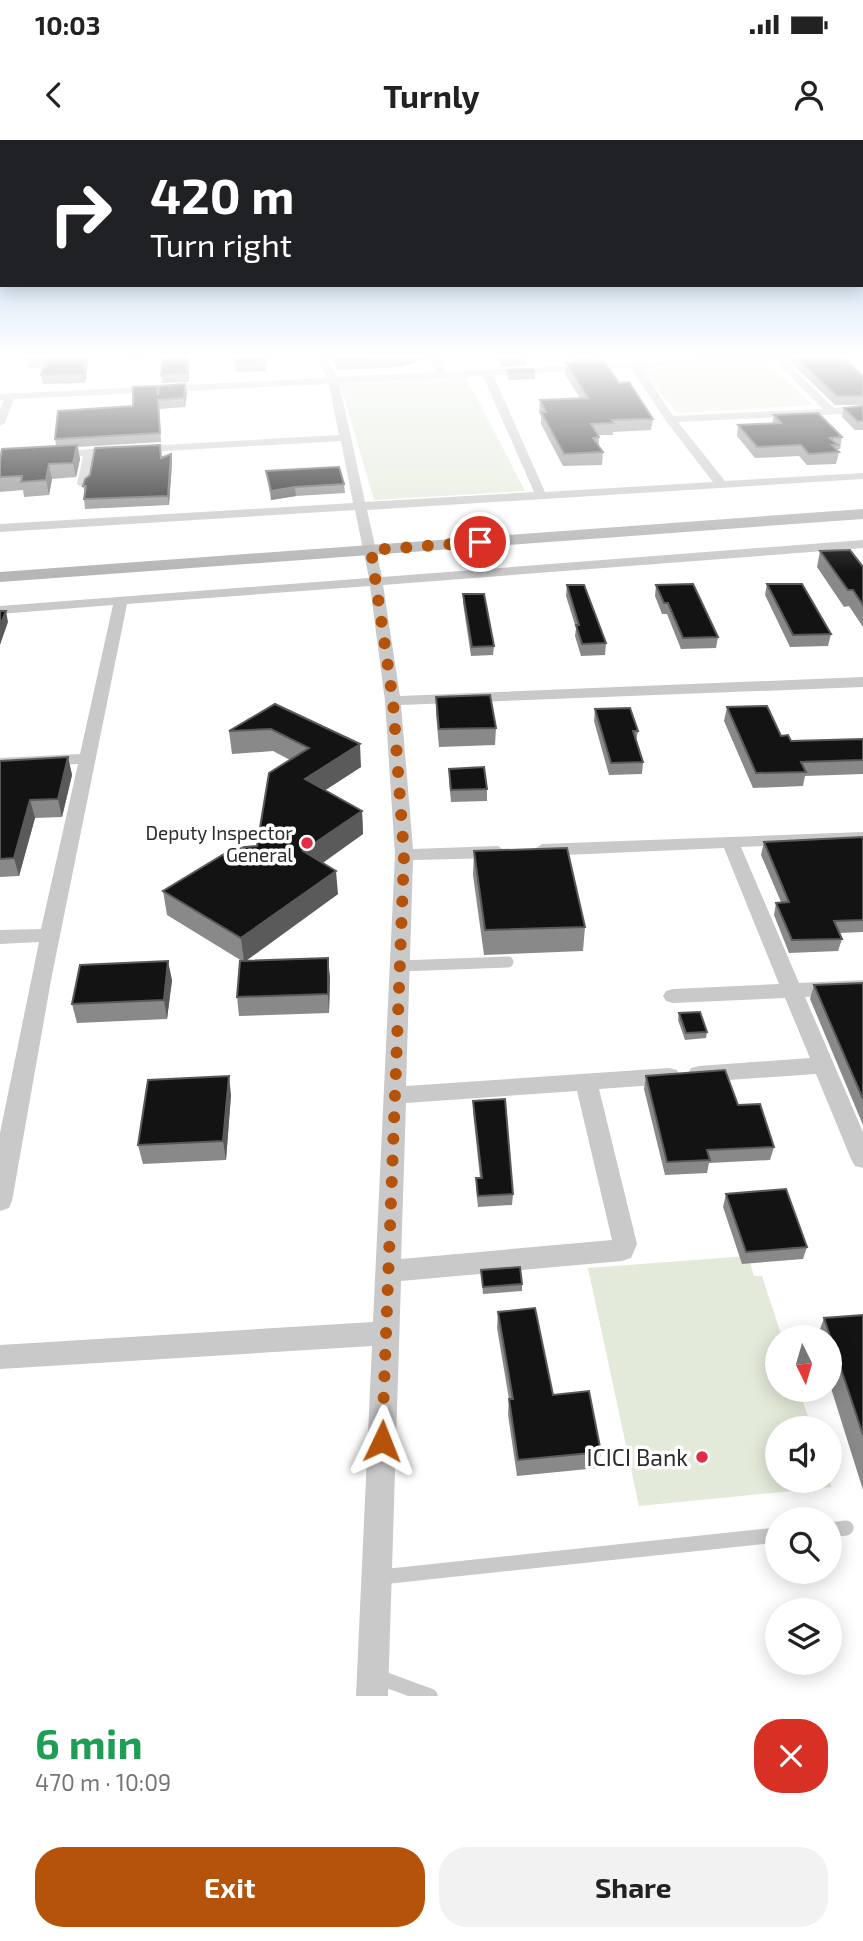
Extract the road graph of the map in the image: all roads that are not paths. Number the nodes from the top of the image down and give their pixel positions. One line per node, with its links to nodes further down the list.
1 (342, 428): 4 (street)
2 (511, 428): 10 (street)
3 (677, 428): 9 (street)
4 (344, 438): 5 (street); 12 (street)
5 (89, 452): 6 (street); 8 (street)
6 (38, 455)
7 (863, 476): 9 (street)
8 (83, 484)
9 (721, 484): 10 (street)
10 (541, 495): 12 (street)
11 (863, 499): 15 (main road)
12 (358, 506): 14 (street); 15 (street)
13 (863, 514): 15 (main road)
14 (0, 528)
15 (368, 542): 17 (main road); 18 (main road); 19 (street)
16 (863, 544): 19 (street)
17 (0, 562)
18 (0, 578)
19 (376, 581): 20 (street); 23 (street)
20 (121, 601): 21 (street); 24 (street)
21 (0, 610)
22 (863, 682): 23 (street)
23 (393, 701): 28 (street)
24 (88, 759): 25 (street); 29 (street)
25 (0, 763)
26 (863, 836): 27 (street)
27 (731, 844): 28 (street); 34 (street)
28 (404, 855): 32 (street)
29 (50, 935): 30 (street); 39 (street)
30 (0, 937)
31 (508, 962): 32 (lane)
32 (400, 966): 38 (street)
33 (863, 987): 34 (street)
34 (793, 991): 35 (street); 36 (street)
35 (673, 996)
36 (824, 1065): 37 (street); 40 (street)
37 (586, 1082): 38 (street); 42 (street)
38 (395, 1095): 42 (street)
39 (7, 1112): 41 (street)
40 (863, 1159)
41 (0, 1200)
42 (388, 1271): 43 (street)
43 (386, 1333): 44 (street); 48 (street)
44 (0, 1357)
45 (842, 1528): 46 (lane)
46 (846, 1528)
47 (765, 1536): 48 (lane)
48 (377, 1577): 49 (street)
49 (372, 1685): 50 (lane)
50 (430, 1696)

